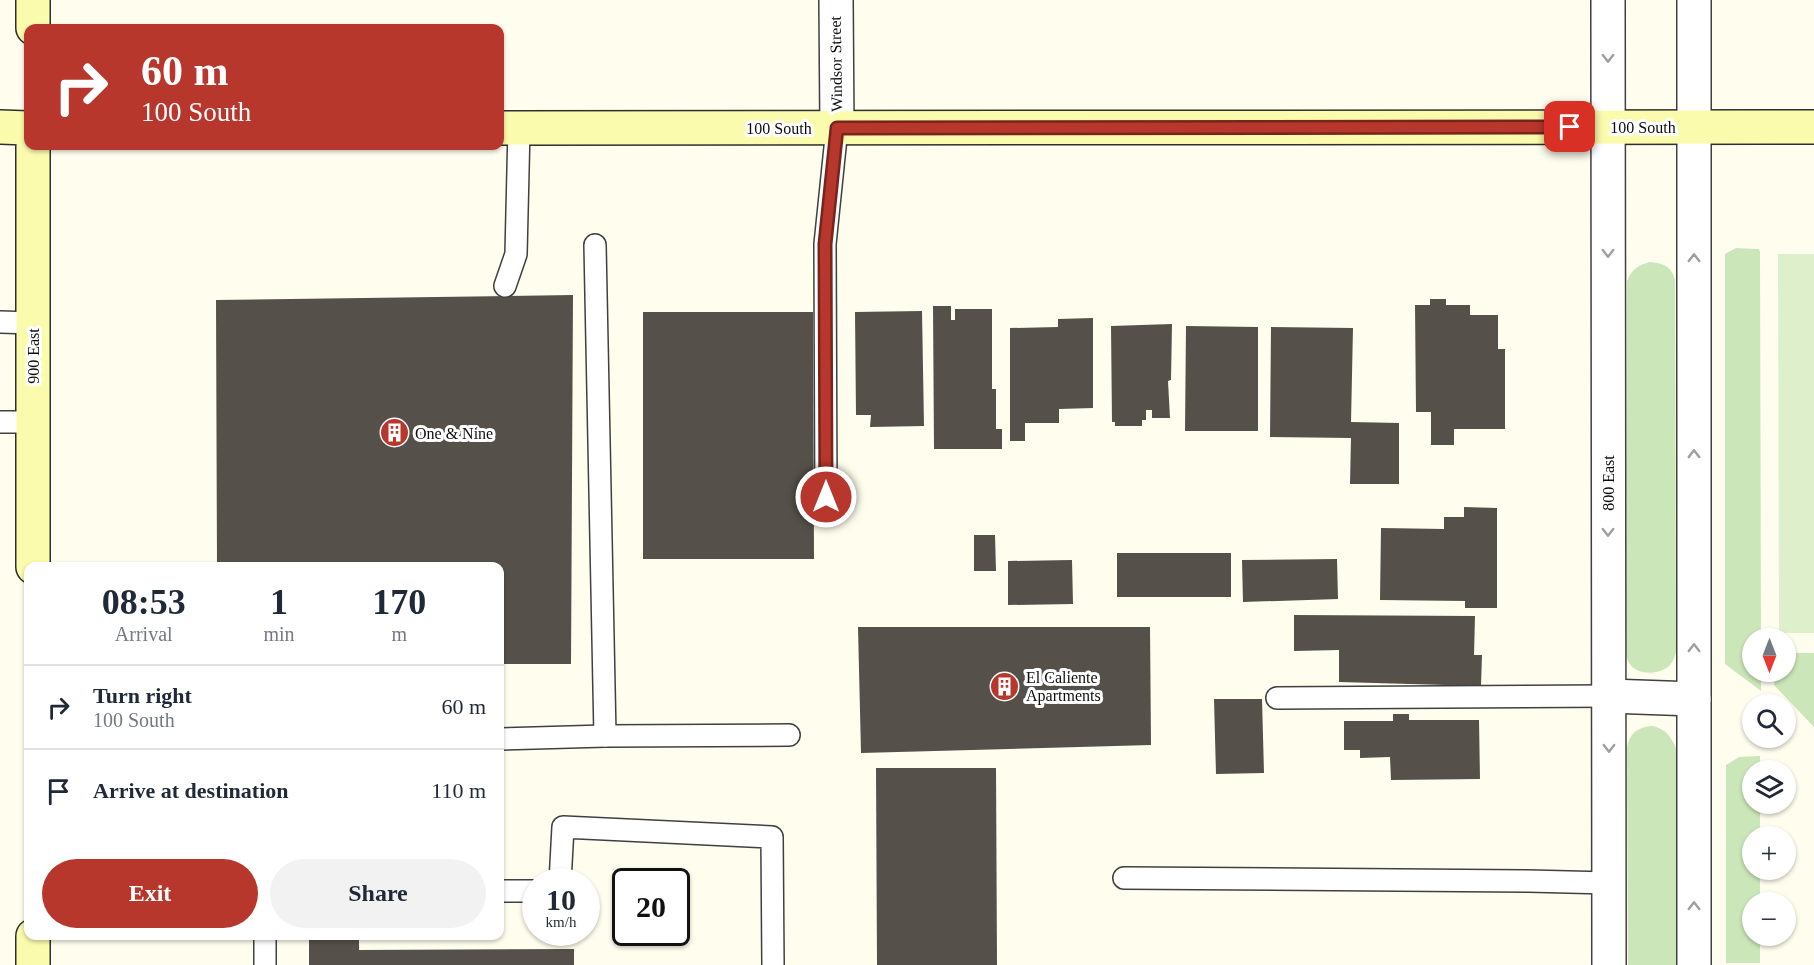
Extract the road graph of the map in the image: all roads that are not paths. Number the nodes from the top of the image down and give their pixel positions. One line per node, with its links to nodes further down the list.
1 (33, 0): 5 (main road)
2 (836, 0): 12 (street, Windsor Street)
3 (1608, 0): 7 (street, 800 East, one-way to 7)
4 (1694, 0): 8 (street)
5 (33, 24)
6 (0, 127): 10 (main road)
7 (1608, 127): 8 (main road, 100 South); 12 (main road, 100 South); 22 (street, 800 East, one-way to 22)
8 (1694, 127): 9 (main road, 100 South); 24 (street, one-way to 8)
9 (1814, 127)
10 (24, 128)
11 (509, 128): 12 (main road, 100 South); 15 (lane)
12 (837, 128): 20 (lane)
13 (33, 150): 17 (main road, 900 East)
14 (595, 245): 26 (lane)
15 (505, 286)
16 (0, 322): 17 (lane)
17 (33, 323): 19 (main road, 900 East)
18 (0, 422): 19 (lane)
19 (33, 422): 21 (main road, 900 East)
20 (826, 497)
21 (33, 562)
22 (1609, 696): 23 (lane); 24 (street); 30 (street, 800 East, one-way to 30)
23 (1277, 698)
24 (1694, 699): 39 (street, one-way to 24)
25 (789, 735): 26 (lane)
26 (605, 736): 27 (lane)
27 (504, 739)
28 (561, 868): 37 (lane)
29 (1124, 878): 30 (lane)
30 (1609, 883): 38 (street, 800 East)
31 (504, 891): 32 (lane)
32 (522, 891)
33 (33, 940): 35 (main road)
34 (265, 940): 36 (lane)
35 (33, 965)
36 (265, 965)
37 (773, 965)
38 (1609, 965)
39 (1694, 965)

